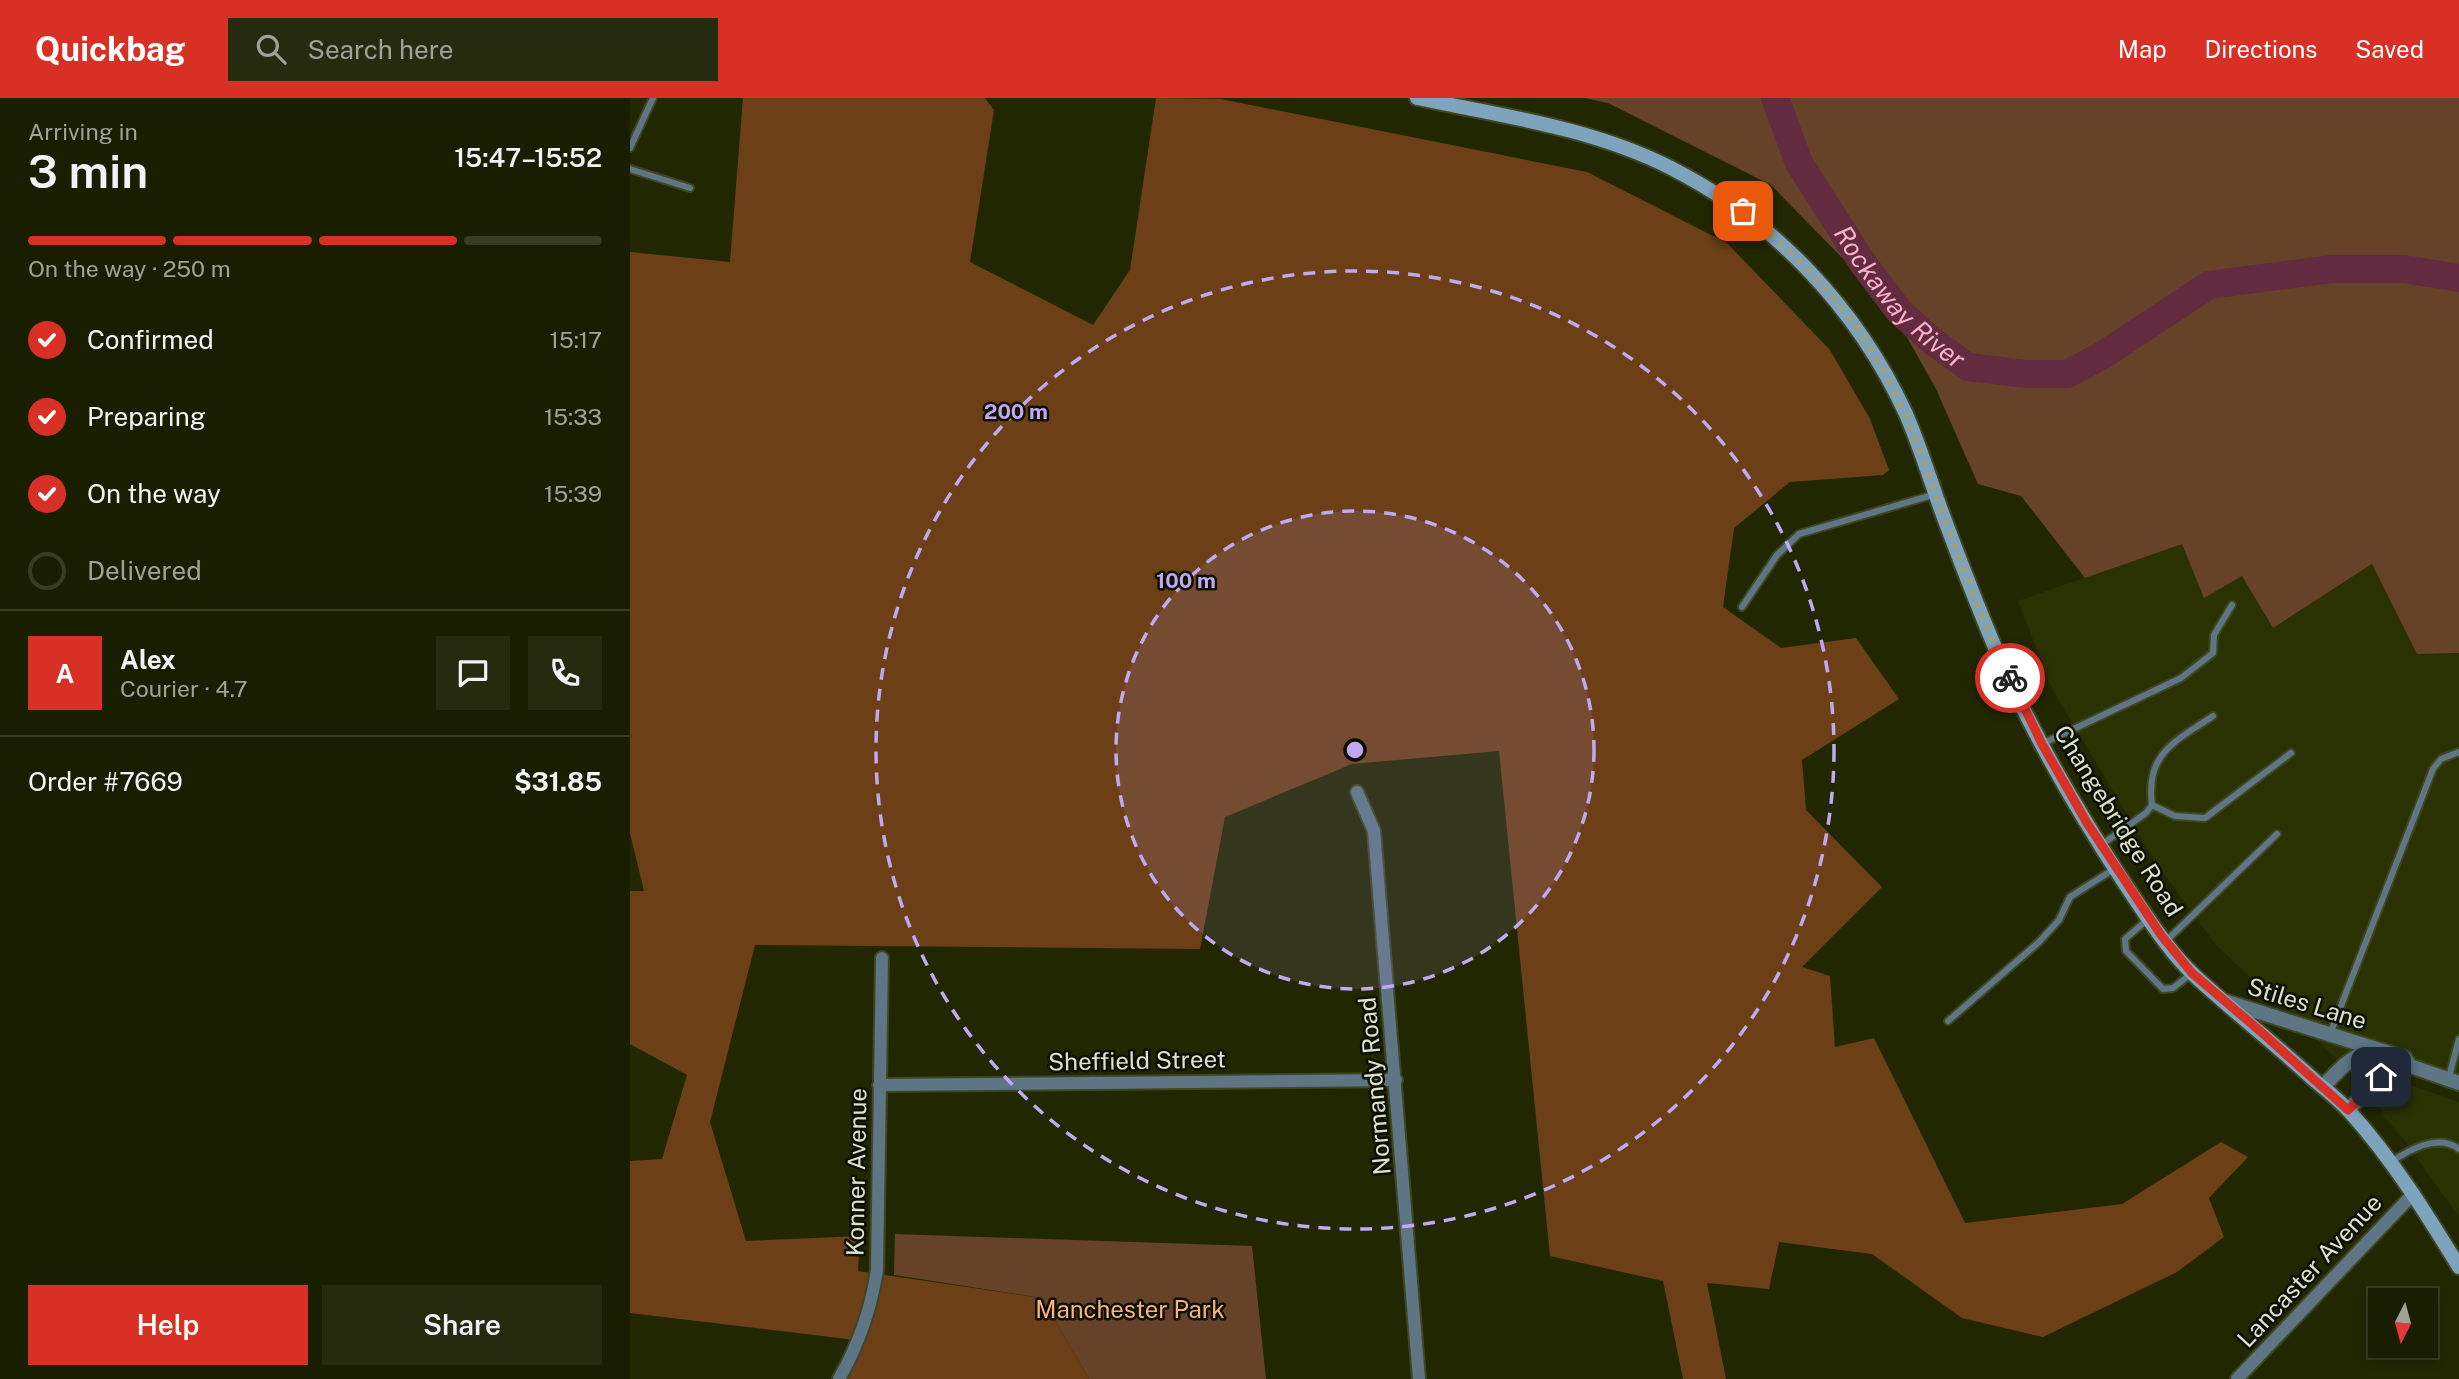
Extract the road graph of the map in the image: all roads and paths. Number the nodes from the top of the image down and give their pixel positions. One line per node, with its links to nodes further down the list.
1 (653, 98): 3 (lane)
2 (1417, 98): 6 (main road, Changebridge Road)
3 (630, 148)
4 (630, 169): 5 (lane)
5 (690, 188)
6 (1936, 494): 8 (lane); 10 (main road, Changebridge Road)
7 (2232, 605): 10 (lane)
8 (1742, 607)
9 (2213, 716): 14 (lane)
10 (2042, 744): 16 (main road, Changebridge Road)
11 (2459, 752): 24 (lane)
12 (2291, 753): 14 (lane)
13 (1357, 792): 28 (street, Normandy Road)
14 (2152, 805): 16 (lane)
15 (2277, 834): 19 (lane)
16 (2101, 845): 17 (main road, Changebridge Road)
17 (2115, 868): 18 (main road, Changebridge Road); 23 (lane)
18 (2149, 918): 19 (main road, Changebridge Road); 21 (lane)
19 (2166, 941): 21 (main road, Changebridge Road)
20 (882, 958): 30 (street, Konner Avenue)
21 (2192, 973): 22 (main road, Changebridge Road)
22 (2227, 1003): 24 (street, Stiles Lane); 31 (main road, Changebridge Road)
23 (1948, 1021)
24 (2330, 1034): 26 (street, Stiles Lane)
25 (2459, 1039): 29 (lane)
26 (2373, 1048): 27 (street, Stiles Lane); 31 (street, Stiles Lane)
27 (2410, 1066): 29 (street, Stiles Lane); 32 (street)
28 (1395, 1080): 30 (street, Sheffield Street); 39 (street, Normandy Road)
29 (2454, 1081)
30 (879, 1085): 38 (street, Konner Avenue)
31 (2323, 1087): 32 (main road, Changebridge Road)
32 (2348, 1110): 34 (main road, Changebridge Road)
33 (2459, 1149): 34 (lane)
34 (2391, 1162): 35 (main road, Changebridge Road)
35 (2414, 1193): 36 (main road, Changebridge Road); 40 (street, Lancaster Avenue)
36 (2453, 1244): 37 (main road, Changebridge Road)
37 (2459, 1267)
38 (839, 1379)
39 (1419, 1379)
40 (2237, 1379)

